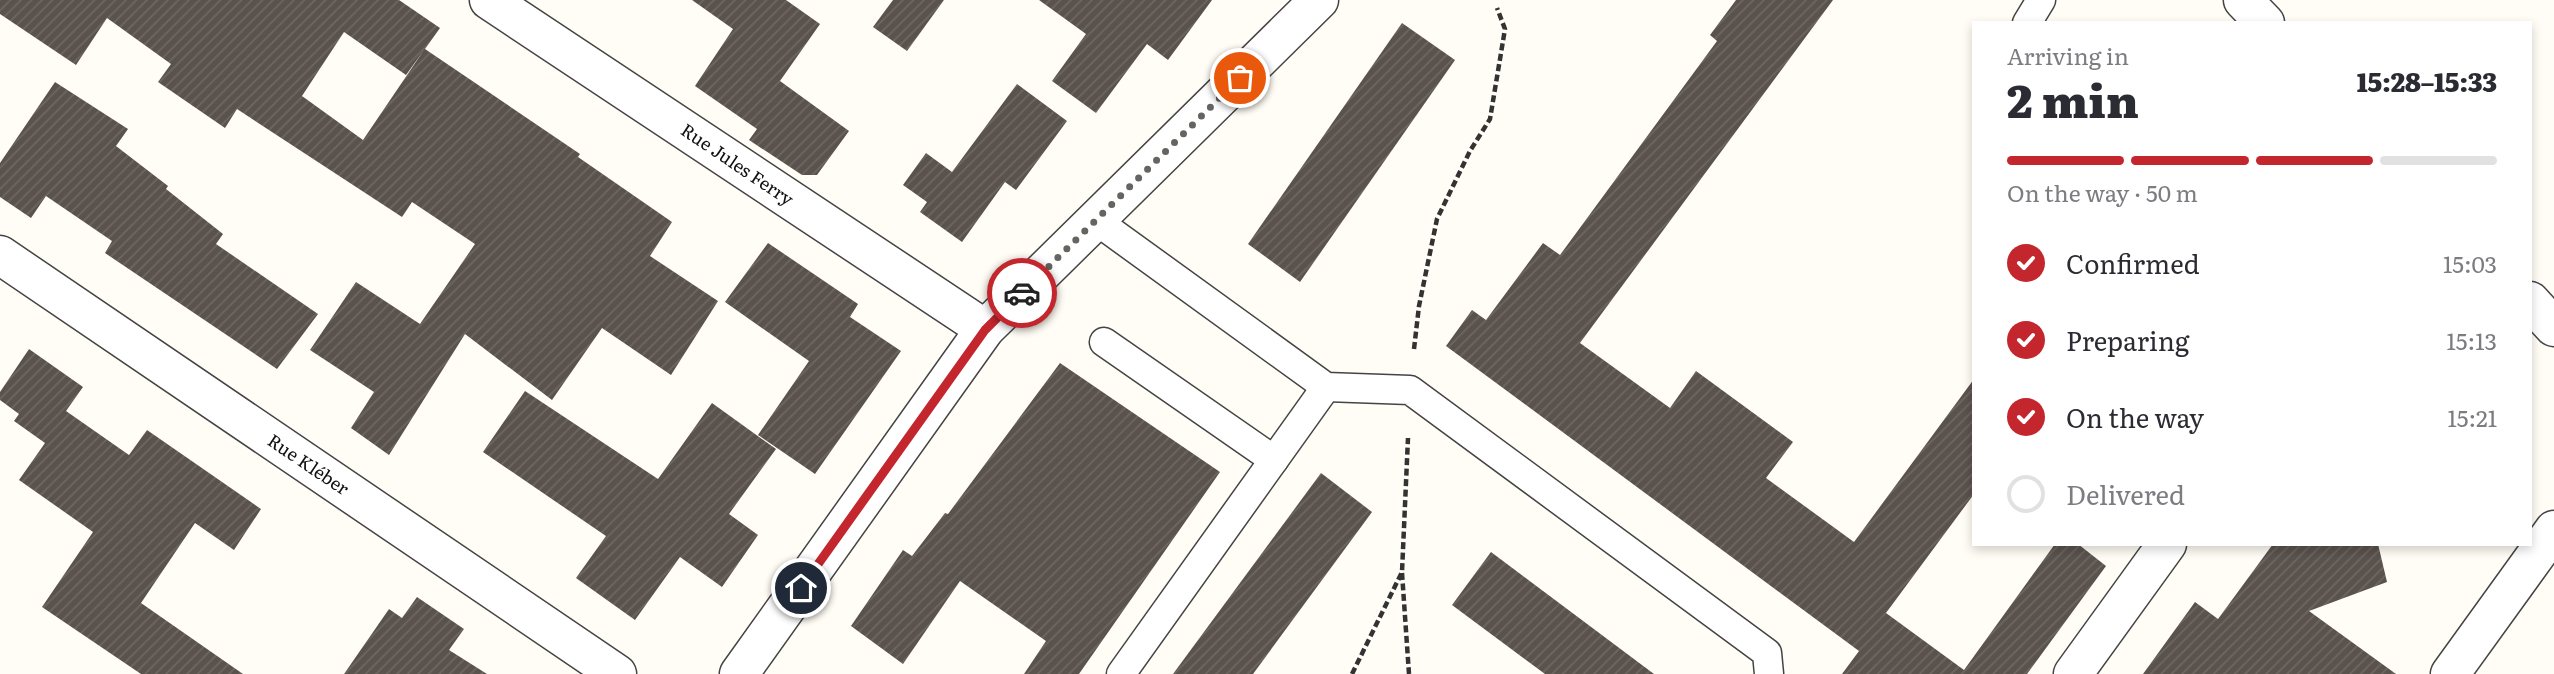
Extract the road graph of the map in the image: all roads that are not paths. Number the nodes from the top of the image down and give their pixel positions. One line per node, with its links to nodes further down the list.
1 (489, 0): 11 (street, Rue Jules Ferry)
2 (1319, 0): 7 (street)
3 (2041, 0): 5 (lane)
4 (2243, 0): 6 (street)
5 (2028, 21)
6 (2263, 21)
7 (1094, 219): 11 (street); 13 (lane)
8 (0, 255): 17 (street, Rue Kléber)
9 (2532, 303): 10 (street)
10 (2554, 327)
11 (985, 330): 18 (street)
12 (1104, 342): 14 (lane)
13 (1326, 387): 14 (lane); 20 (lane)
14 (1274, 460): 19 (lane)
15 (2554, 530): 22 (street)
16 (2166, 546): 21 (street)
17 (617, 674)
18 (739, 674)
19 (1121, 674)
20 (1769, 674)
21 (2073, 674)
22 (2450, 674)

